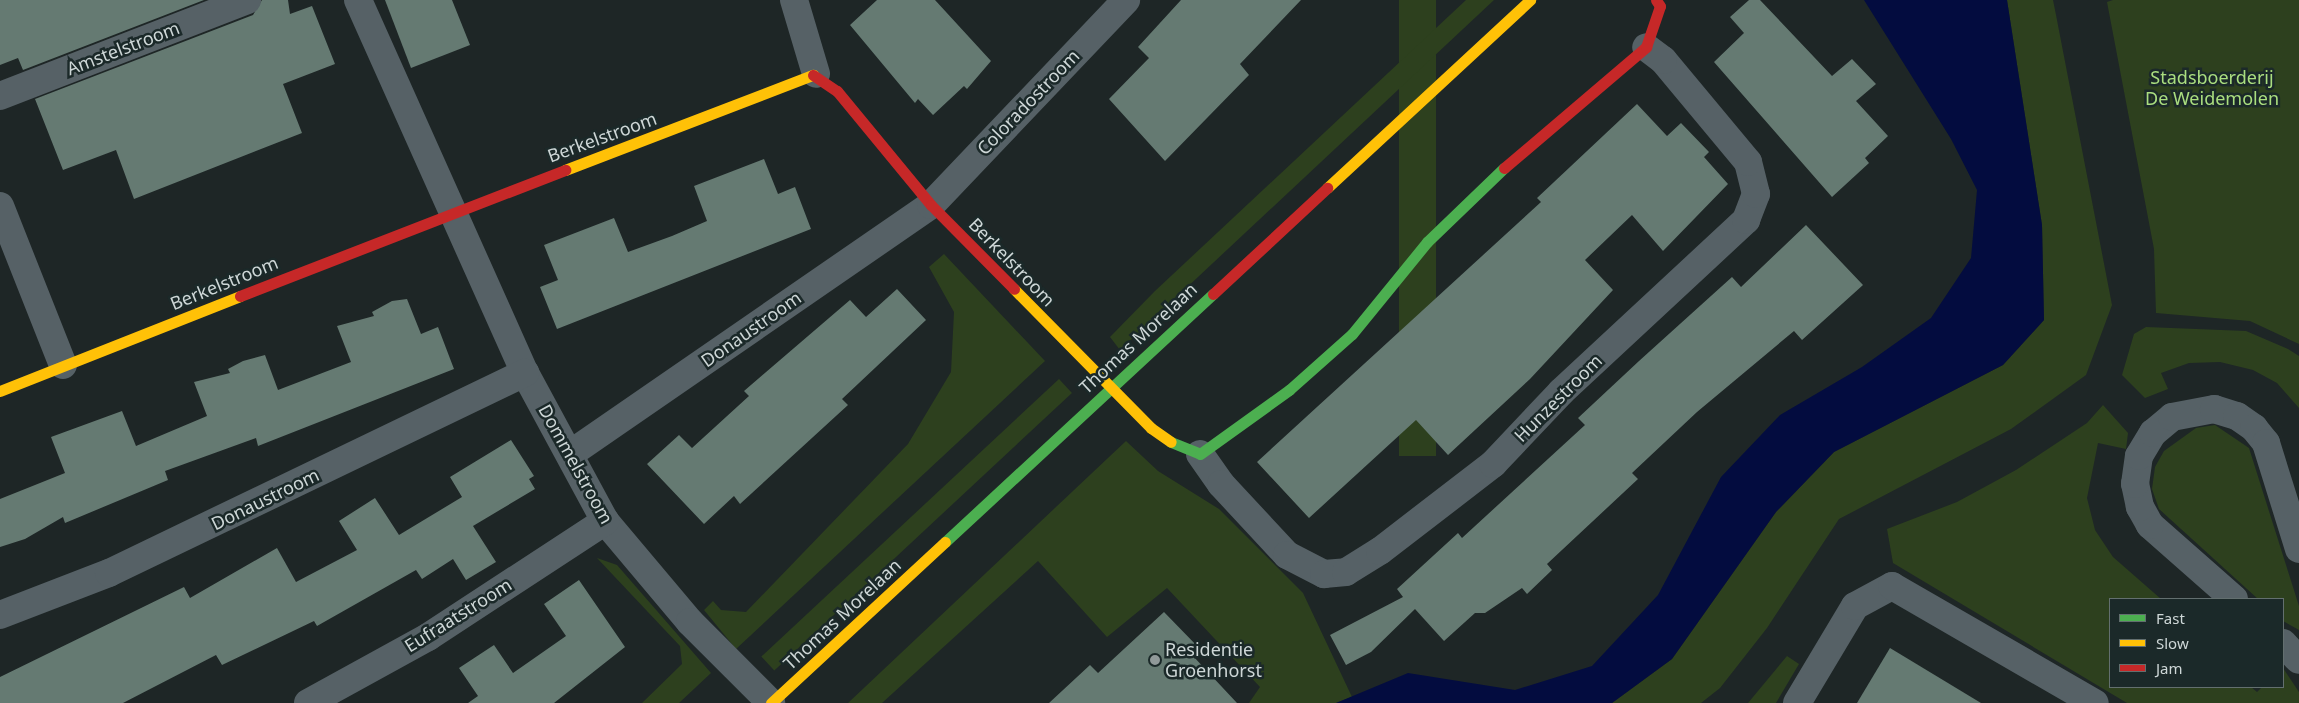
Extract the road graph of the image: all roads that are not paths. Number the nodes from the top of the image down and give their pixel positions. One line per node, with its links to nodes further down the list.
1 (246, 0): 9 (street, Amstelstroom)
2 (358, 0): 12 (street)
3 (794, 0): 8 (street)
4 (1126, 0): 10 (street, Coloradostroom)
5 (1530, 0): 15 (street, Thomas Morelaan)
6 (1656, 0): 7 (street)
7 (1646, 47): 18 (street); 18 (street, Hunzestroom)
8 (816, 74): 10 (street, Berkelstroom); 12 (street, Berkelstroom)
9 (0, 96)
10 (931, 205): 15 (street, Berkelstroom); 17 (street, Donaustroom)
11 (0, 206): 13 (street)
12 (452, 212): 13 (street, Berkelstroom); 14 (street, Dommelstroom)
13 (64, 365): 16 (street, Berkelstroom)
14 (525, 373): 17 (street, Dommelstroom); 22 (street, Donaustroom)
15 (1111, 387): 18 (street); 26 (street, Thomas Morelaan)
16 (0, 391)
17 (570, 454): 19 (street, Dommelstroom)
18 (1200, 454)
19 (605, 521): 25 (street, Eufraatstroom); 26 (street, Dommelstroom)
20 (2299, 549): 21 (street)
21 (2233, 598)
22 (0, 615)
23 (2284, 644): 24 (street)
24 (2299, 660)
25 (308, 703)
26 (771, 703)
27 (1797, 703): 28 (street)
28 (2096, 703)

